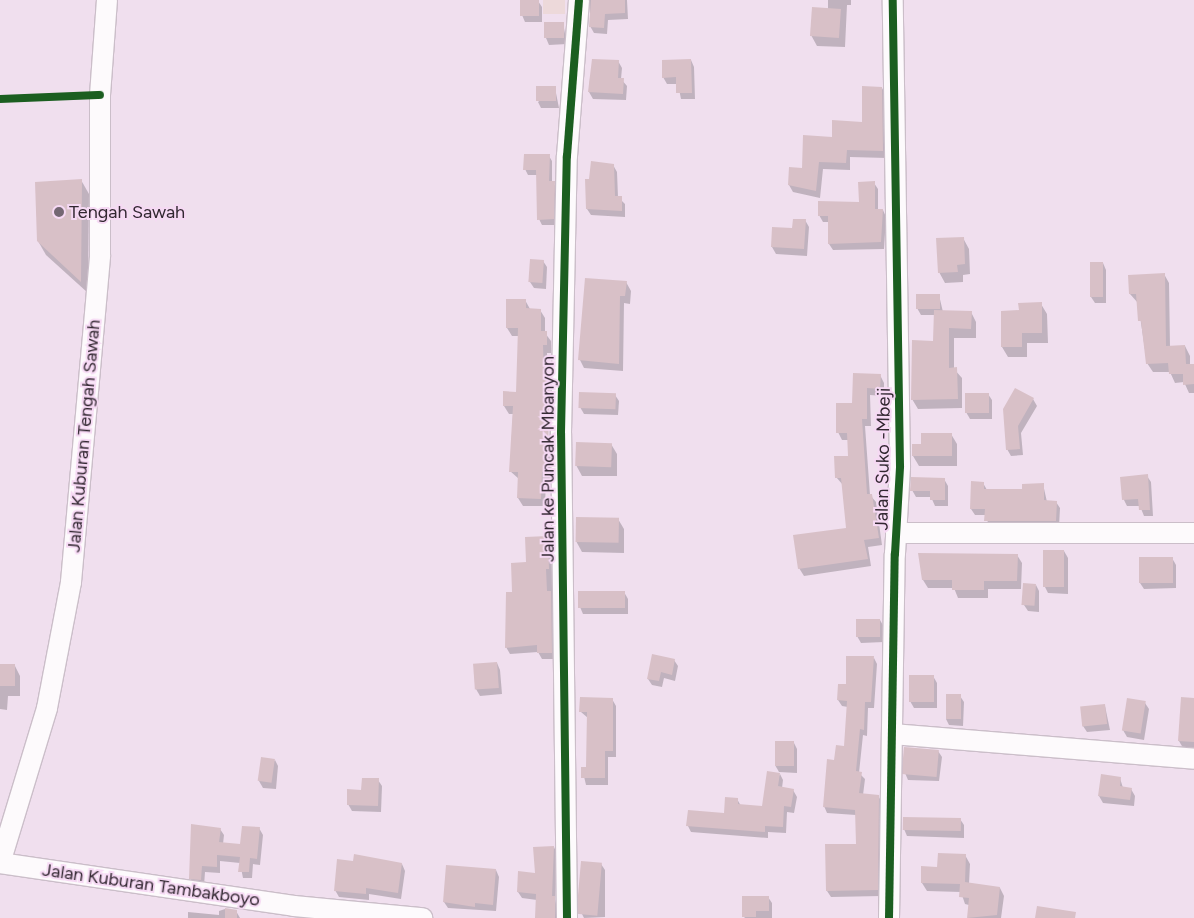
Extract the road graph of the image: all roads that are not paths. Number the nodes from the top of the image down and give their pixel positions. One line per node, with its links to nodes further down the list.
1 (107, 0): 8 (street, Jalan Kuburan Tengah Sawah)
2 (579, 0): 11 (street, Jalan ke Puncak Mbanyon)
3 (893, 0): 4 (street, Jalan Suko -Mbeji)
4 (896, 533): 5 (street); 6 (street, Jalan Suko -Mbeji)
5 (1194, 533)
6 (893, 734): 7 (street); 12 (street, Jalan Suko -Mbeji)
7 (1194, 759)
8 (0, 863): 9 (street, Jalan Kuburan Tambakboyo)
9 (294, 912): 10 (street, Jalan Kuburan Tambakboyo)
10 (422, 918)
11 (568, 918)
12 (889, 918)

